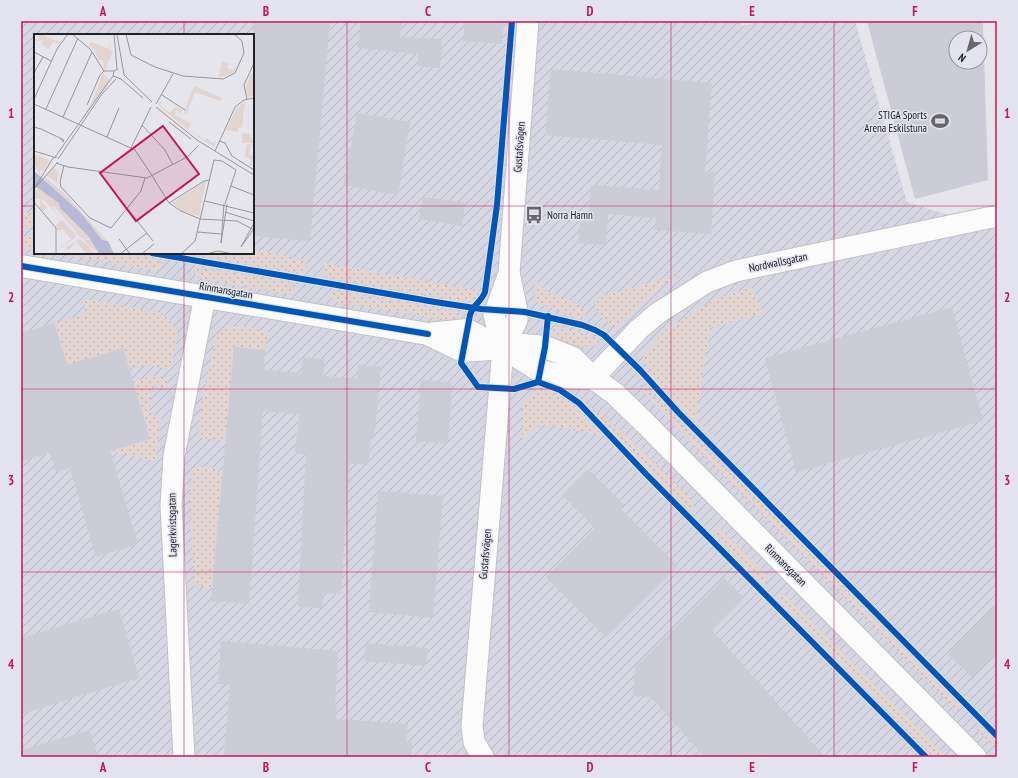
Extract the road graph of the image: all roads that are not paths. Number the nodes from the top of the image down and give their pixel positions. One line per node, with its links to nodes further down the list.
1 (528, 21): 5 (street, Gustafsvägen)
2 (997, 216): 6 (street, Nordwallsgatan)
3 (21, 266): 4 (street, Rinmansgatan)
4 (205, 296): 5 (street, Rinmansgatan); 7 (street, Lagerkvistsgatan)
5 (503, 348): 6 (street, Rinmansgatan); 8 (street, Gustafsvägen)
6 (593, 378): 9 (street, Rinmansgatan)
7 (184, 757)
8 (483, 757)
9 (975, 757)

